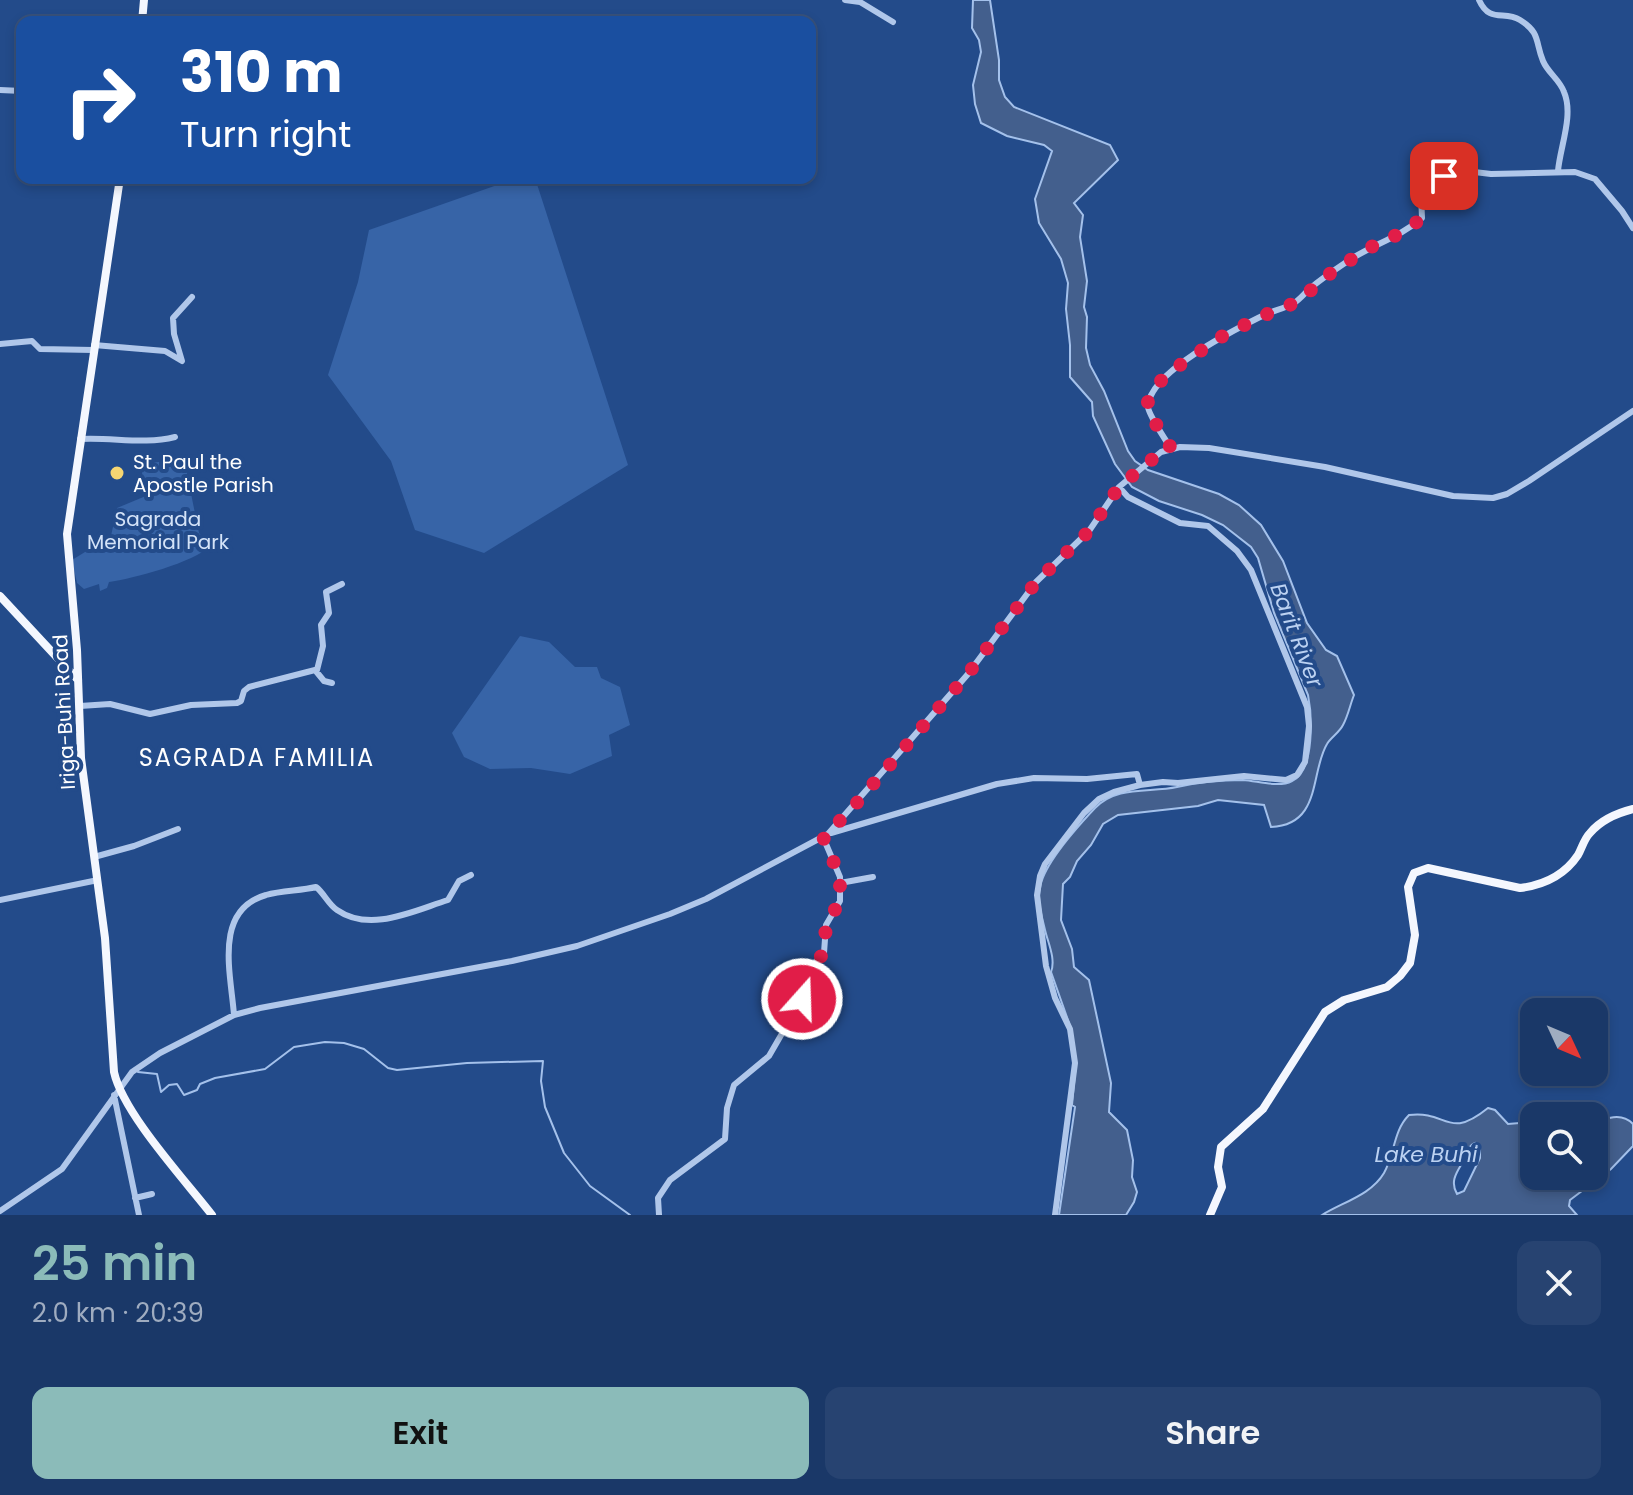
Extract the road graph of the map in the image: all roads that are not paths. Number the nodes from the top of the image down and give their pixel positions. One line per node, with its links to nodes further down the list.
1 (845, 0): 3 (street)
2 (1479, 0): 4 (street)
3 (893, 22)
4 (1558, 171): 6 (street); 13 (street)
5 (119, 184): 9 (main road, Iriga-Buhi Road)
6 (1633, 228)
7 (192, 297): 9 (street)
8 (0, 344): 9 (street)
9 (94, 347): 12 (main road, Iriga-Buhi Road)
10 (1633, 411): 13 (street)
11 (175, 437): 12 (street)
12 (80, 439): 18 (main road, Iriga-Buhi Road)
13 (1171, 448): 14 (street)
14 (1119, 487): 21 (street); 24 (street)
15 (342, 584): 17 (street)
16 (0, 596): 18 (main road)
17 (317, 670): 19 (street); 20 (street)
18 (78, 681): 20 (main road, Iriga-Buhi Road)
19 (332, 683)
20 (80, 706): 25 (main road, Iriga-Buhi Road)
21 (1140, 785): 24 (street); 39 (street)
22 (1633, 809): 40 (main road)
23 (178, 829): 25 (street)
24 (826, 835): 29 (street); 31 (street)
25 (94, 857): 28 (main road, Iriga-Buhi Road)
26 (471, 875): 31 (street)
27 (873, 877): 29 (street)
28 (98, 880): 30 (street); 32 (main road, Iriga-Buhi Road)
29 (840, 883): 38 (street)
30 (0, 900)
31 (234, 1015): 32 (street)
32 (116, 1093): 34 (street); 35 (street); 37 (main road, Iriga-Buhi Road)
33 (152, 1194): 34 (street)
34 (135, 1198): 36 (street)
35 (0, 1211)
36 (139, 1215)
37 (212, 1215)
38 (659, 1215)
39 (1055, 1215)
40 (1210, 1215)

